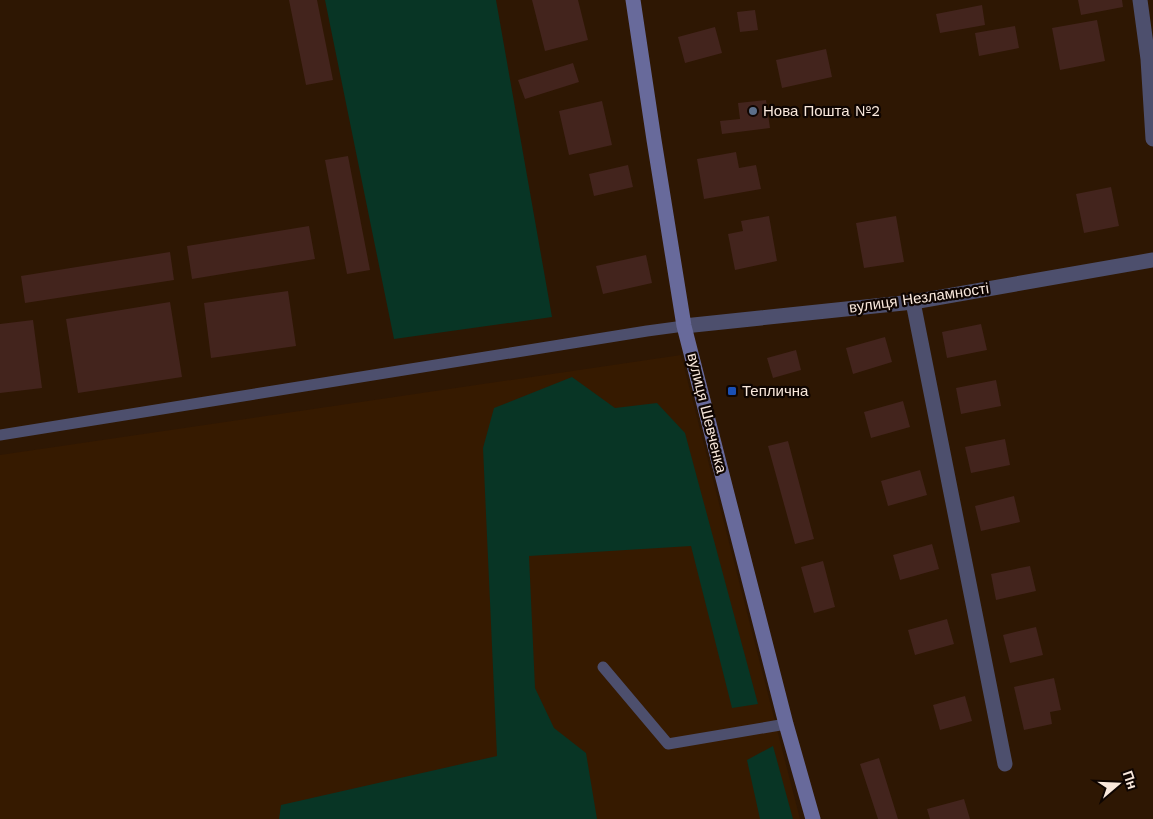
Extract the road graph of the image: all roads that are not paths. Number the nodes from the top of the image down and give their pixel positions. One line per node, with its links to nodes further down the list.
1 (633, 0): 6 (street, вулиця Шевченка)
2 (1140, 0): 3 (street)
3 (1153, 139)
4 (1153, 260): 5 (street, вулиця Незламності)
5 (913, 302): 6 (street, вулиця Незламності); 10 (street)
6 (684, 326): 7 (lane); 9 (street, вулиця Шевченка)
7 (0, 435)
8 (603, 667): 9 (lane)
9 (786, 724): 11 (street, вулиця Шевченка)
10 (1005, 764)
11 (813, 819)

